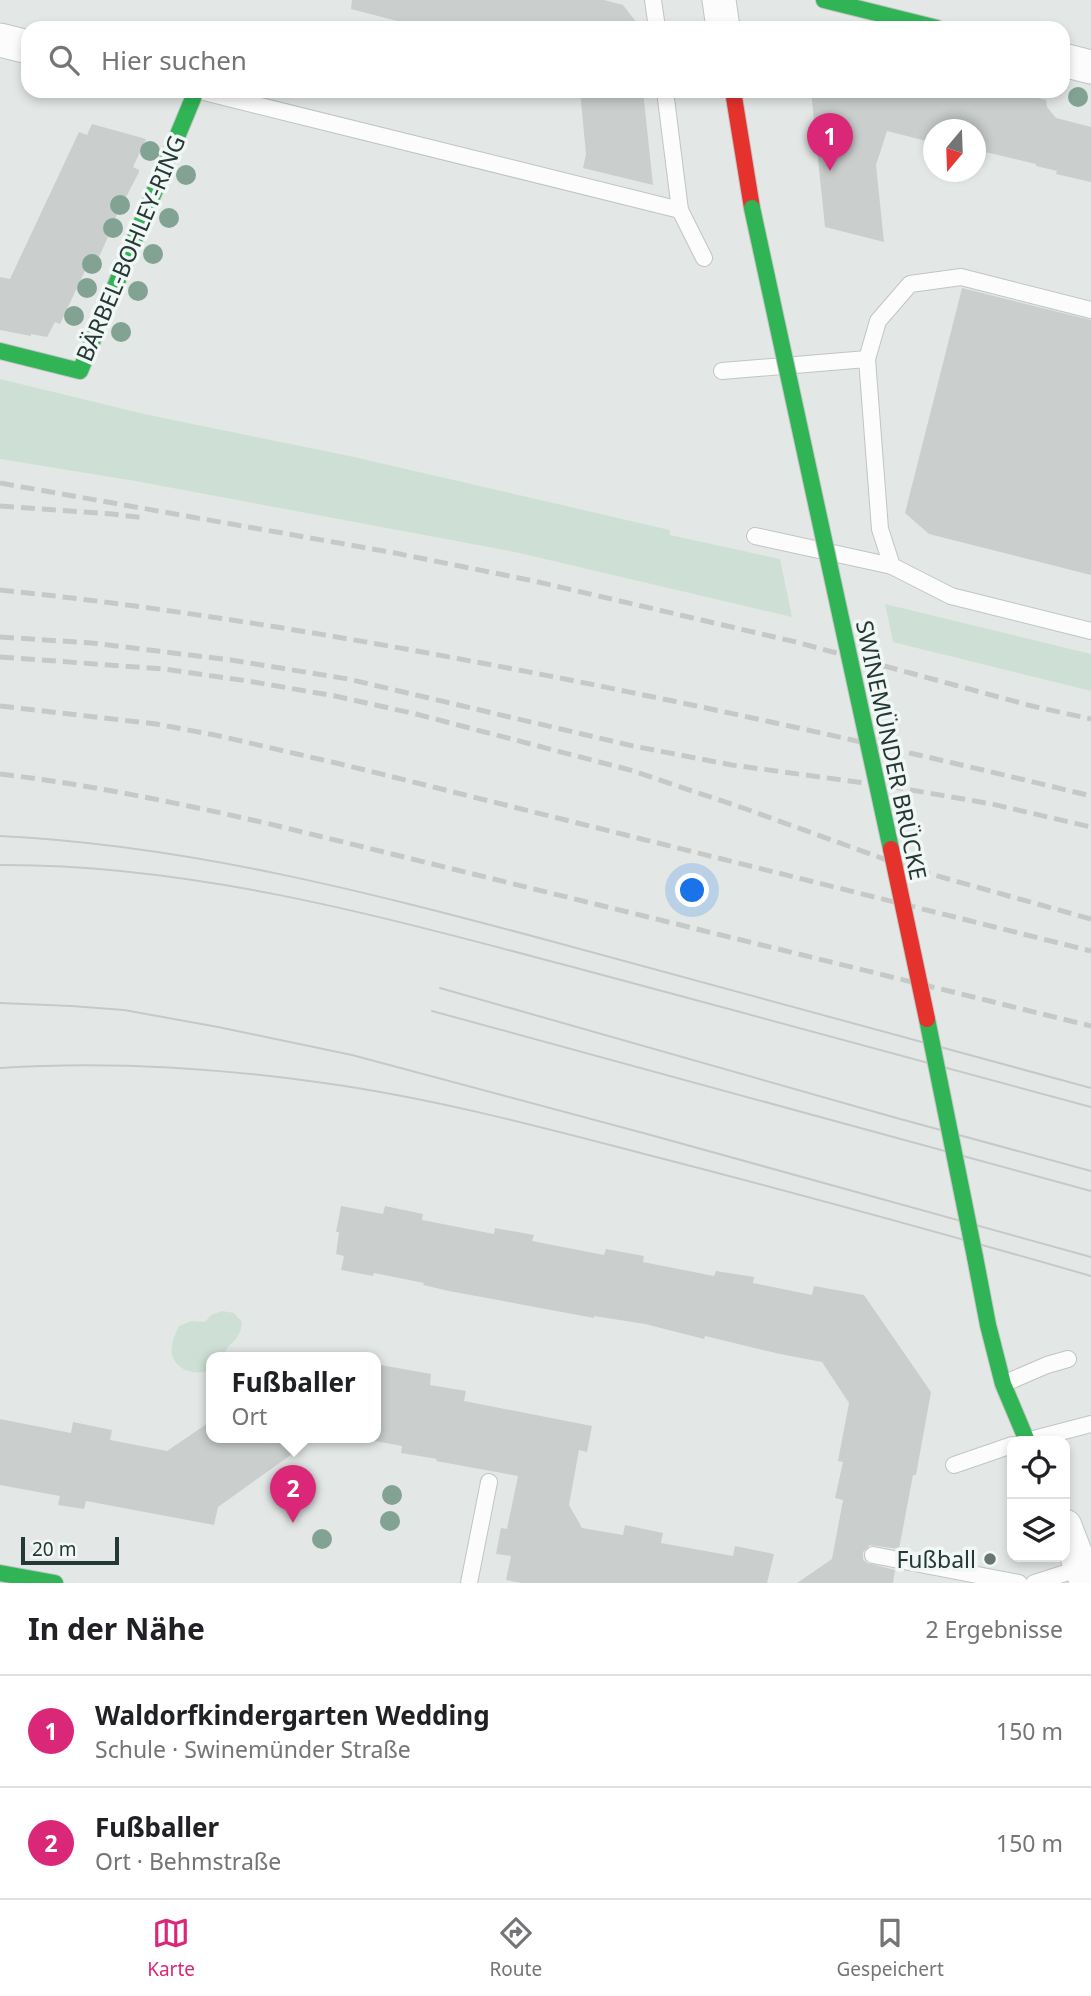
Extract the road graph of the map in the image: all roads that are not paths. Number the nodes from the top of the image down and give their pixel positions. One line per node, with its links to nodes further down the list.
1 (653, 0): 4 (lane)
2 (719, 0): 5 (street)
3 (824, 0): 6 (street)
4 (656, 21)
5 (722, 21)
6 (909, 21)
7 (0, 40): 8 (street)
8 (21, 45)
9 (1070, 62): 10 (street)
10 (1091, 67)
11 (195, 98): 18 (street, BÄRBEL-BOHLEY-RING)
12 (226, 98): 15 (lane)
13 (666, 98): 15 (lane)
14 (734, 98): 25 (street, SWINEMÜNDER BRÜCKE, bridge)
15 (680, 210): 16 (lane)
16 (704, 258)
17 (1091, 310): 19 (lane)
18 (0, 351)
19 (867, 359): 20 (lane); 22 (lane)
20 (722, 371)
21 (755, 536): 22 (lane)
22 (892, 566): 23 (lane)
23 (1091, 631)
24 (1068, 1359): 25 (lane)
25 (1003, 1384): 27 (street, SWINEMÜNDER BRÜCKE)
26 (1091, 1424): 28 (lane)
27 (1024, 1436)
28 (1045, 1436)
29 (1007, 1447): 30 (lane)
30 (954, 1465)
31 (489, 1482): 37 (lane)
32 (1070, 1539): 35 (street)
33 (873, 1555): 38 (lane)
34 (0, 1573): 36 (street)
35 (1084, 1576): 39 (lane)
36 (55, 1583)
37 (469, 1583)
38 (1018, 1583)
39 (1034, 1583)

